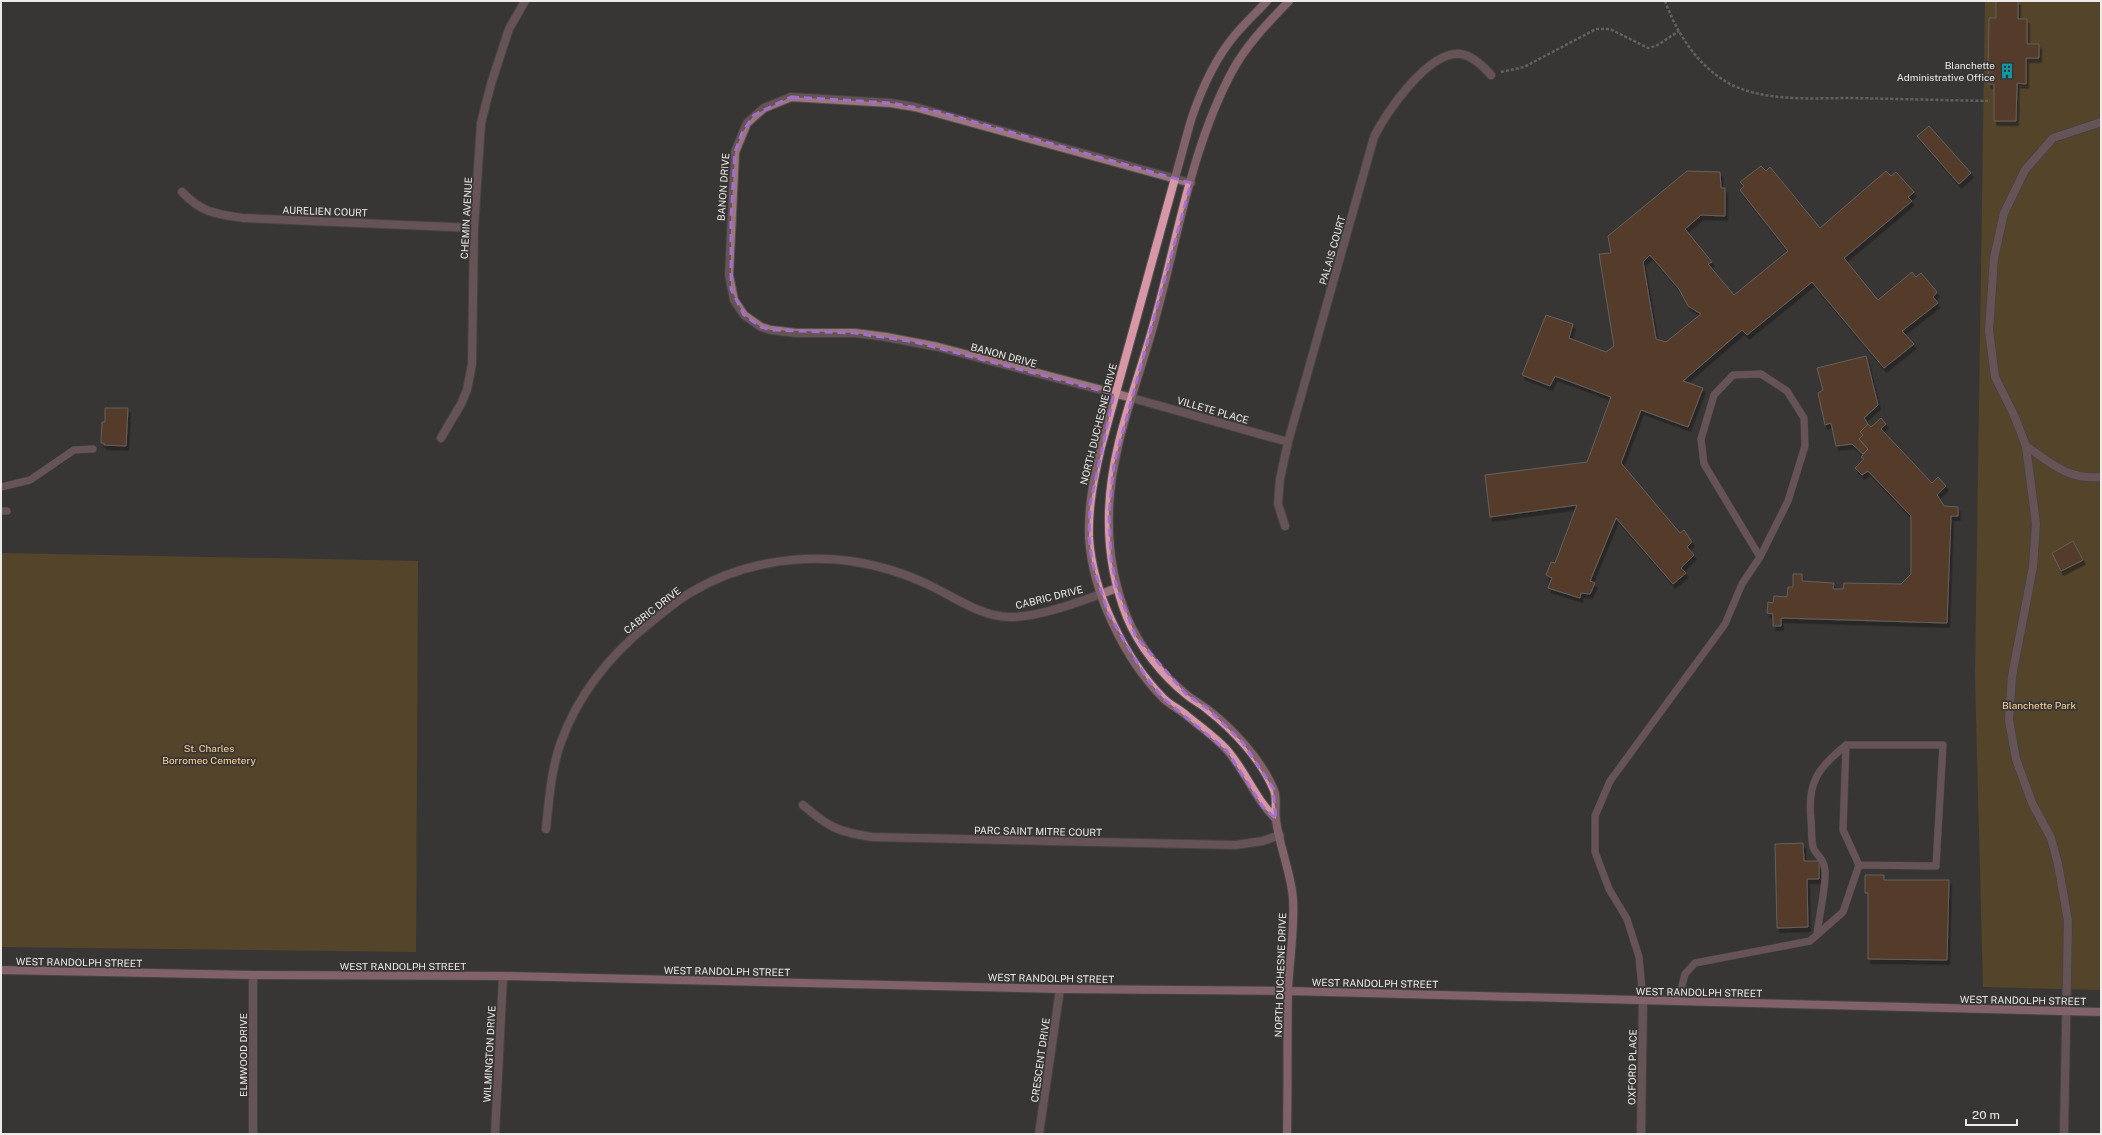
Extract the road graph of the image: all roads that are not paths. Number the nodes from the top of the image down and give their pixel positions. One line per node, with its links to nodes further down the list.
1 (525, 1): 9 (street, CHEMIN AVENUE)
2 (1267, 1): 6 (street, NORTH DUCHESNE DRIVE)
3 (1285, 2): 7 (street, NORTH DUCHESNE DRIVE)
4 (1491, 74): 13 (street, PALAIS COURT)
5 (2101, 122): 14 (street)
6 (1176, 179): 7 (street, BANON DRIVE); 10 (street, NORTH DUCHESNE DRIVE); 10 (street, BANON DRIVE)
7 (1191, 183): 11 (street, NORTH DUCHESNE DRIVE)
8 (182, 192): 9 (street, AURELIEN COURT)
9 (474, 228): 12 (street, CHEMIN AVENUE)
10 (1114, 394): 11 (street, BANON DRIVE); 21 (street, NORTH DUCHESNE DRIVE)
11 (1132, 398): 13 (street, VILLETE PLACE); 20 (street, NORTH DUCHESNE DRIVE)
12 (441, 438)
13 (1288, 442): 18 (street, PALAIS COURT)
14 (2026, 446): 16 (street); 36 (street)
15 (93, 449): 17 (lane)
16 (2101, 477)
17 (1, 487)
18 (1285, 526)
19 (1760, 557): 19 (lane); 34 (lane)
20 (1117, 588): 21 (street, CABRIC DRIVE); 24 (street, NORTH DUCHESNE DRIVE)
21 (1101, 593): 24 (street, NORTH DUCHESNE DRIVE); 25 (street, CABRIC DRIVE)
22 (1846, 745): 27 (lane); 27 (lane); 28 (lane)
23 (802, 806): 26 (street, PARC SAINT MITRE COURT)
24 (1276, 819): 26 (street, NORTH DUCHESNE DRIVE)
25 (546, 829)
26 (1280, 835): 33 (street, NORTH DUCHESNE DRIVE)
27 (1859, 865): 28 (lane)
28 (1817, 934): 35 (lane)
29 (1, 970): 30 (street, WEST RANDOLPH STREET)
30 (253, 975): 31 (street, WEST RANDOLPH STREET); 38 (street, ELMWOOD DRIVE)
31 (503, 976): 32 (street, WEST RANDOLPH STREET); 39 (street, WILMINGTON DRIVE)
32 (1060, 989): 33 (street, WEST RANDOLPH STREET); 40 (street, CRESCENT DRIVE)
33 (1288, 991): 34 (street, WEST RANDOLPH STREET); 41 (street, NORTH DUCHESNE DRIVE)
34 (1643, 1000): 35 (street, WEST RANDOLPH STREET); 42 (street, OXFORD PLACE)
35 (1678, 1001): 36 (street, WEST RANDOLPH STREET)
36 (2066, 1011): 37 (street, WEST RANDOLPH STREET); 43 (street)
37 (2101, 1012)
38 (253, 1134)
39 (494, 1134)
40 (1039, 1134)
41 (1287, 1134)
42 (1641, 1134)
43 (2064, 1134)

